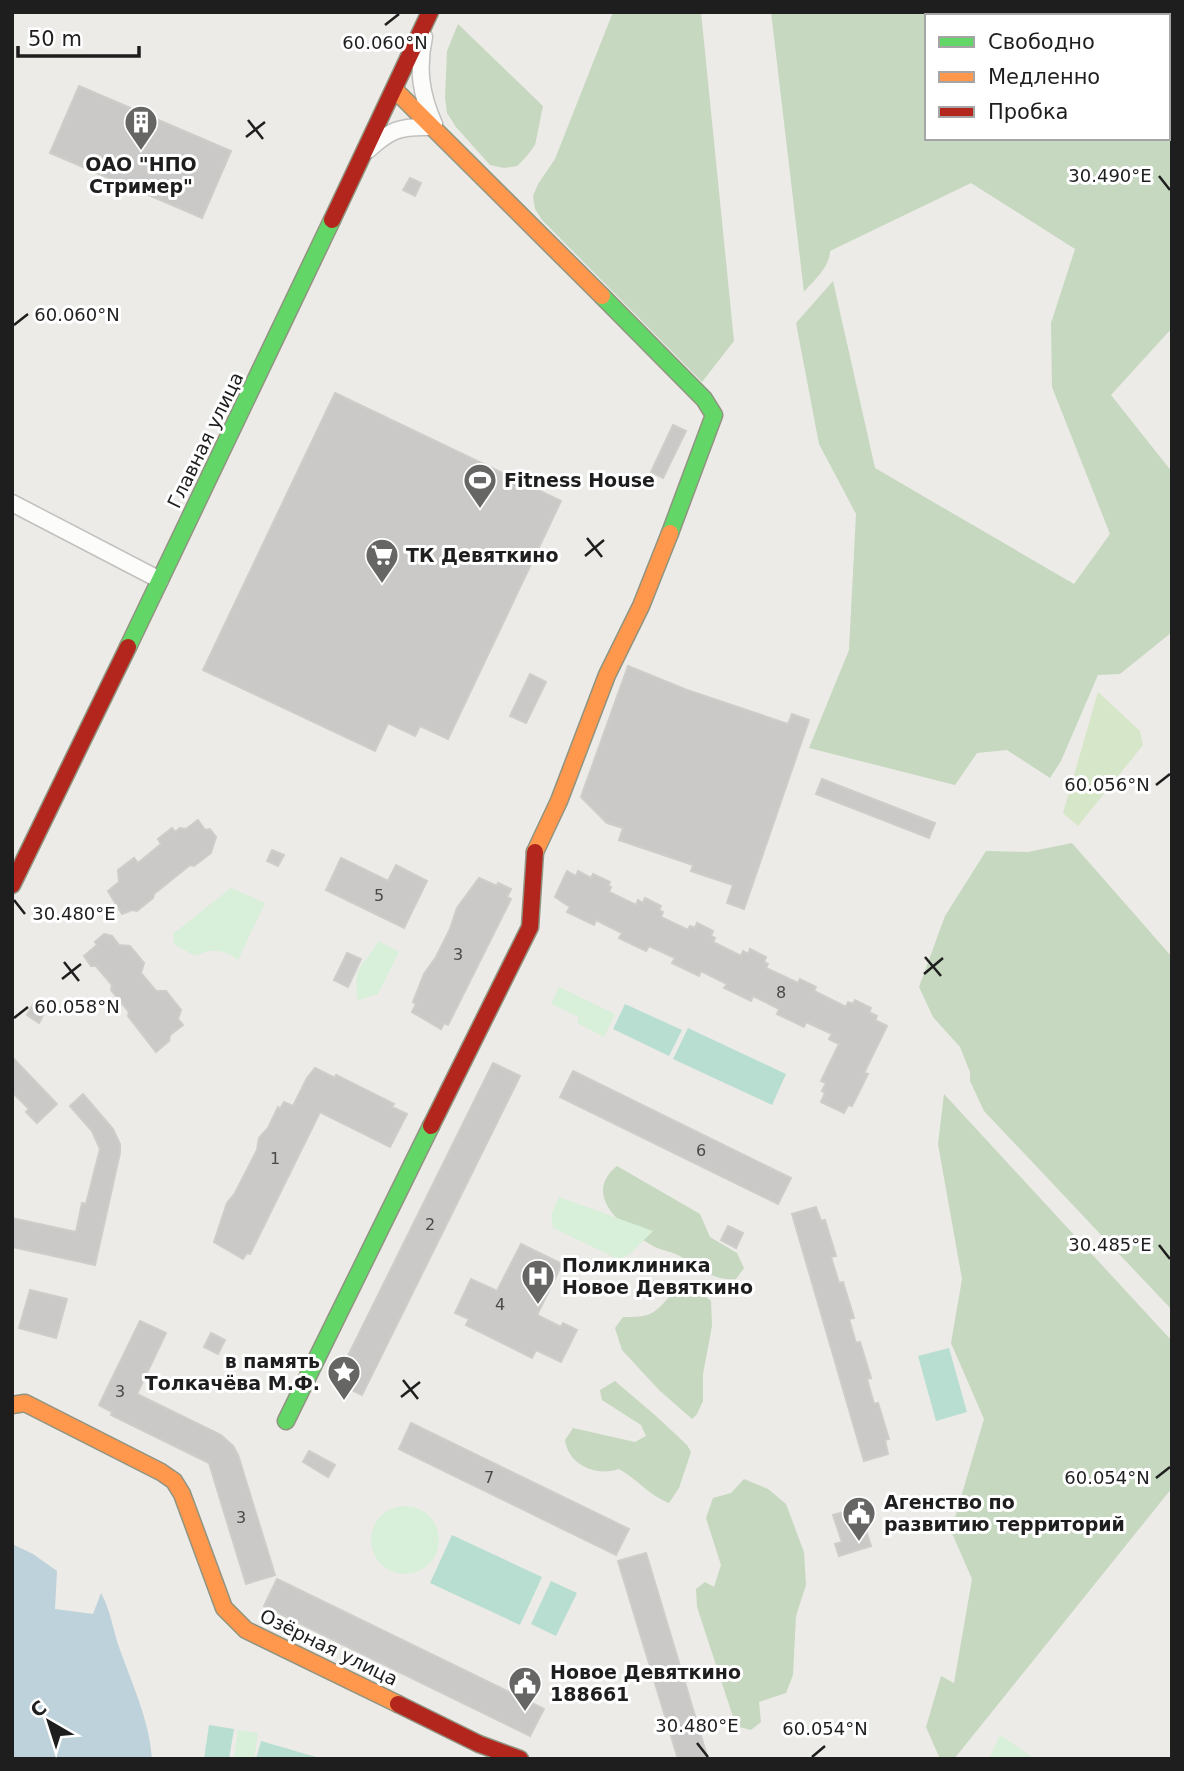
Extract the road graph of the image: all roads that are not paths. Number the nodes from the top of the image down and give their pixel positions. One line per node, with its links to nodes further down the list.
1 (430, 12): 2 (street, Главная улица); 4 (street)
2 (395, 90): 3 (street); 5 (street, Главная улица)
3 (430, 127): 4 (street); 5 (street)
4 (444, 141): 10 (street)
5 (366, 152): 7 (street, Главная улица)
6 (12, 503): 7 (street)
7 (160, 580): 8 (street, Главная улица)
8 (12, 885)
9 (12, 1405): 11 (street, Озёрная улица)
10 (285, 1421)
11 (479, 1744): 12 (street); 13 (street, Озёрная улица)
12 (471, 1759)
13 (520, 1759)

